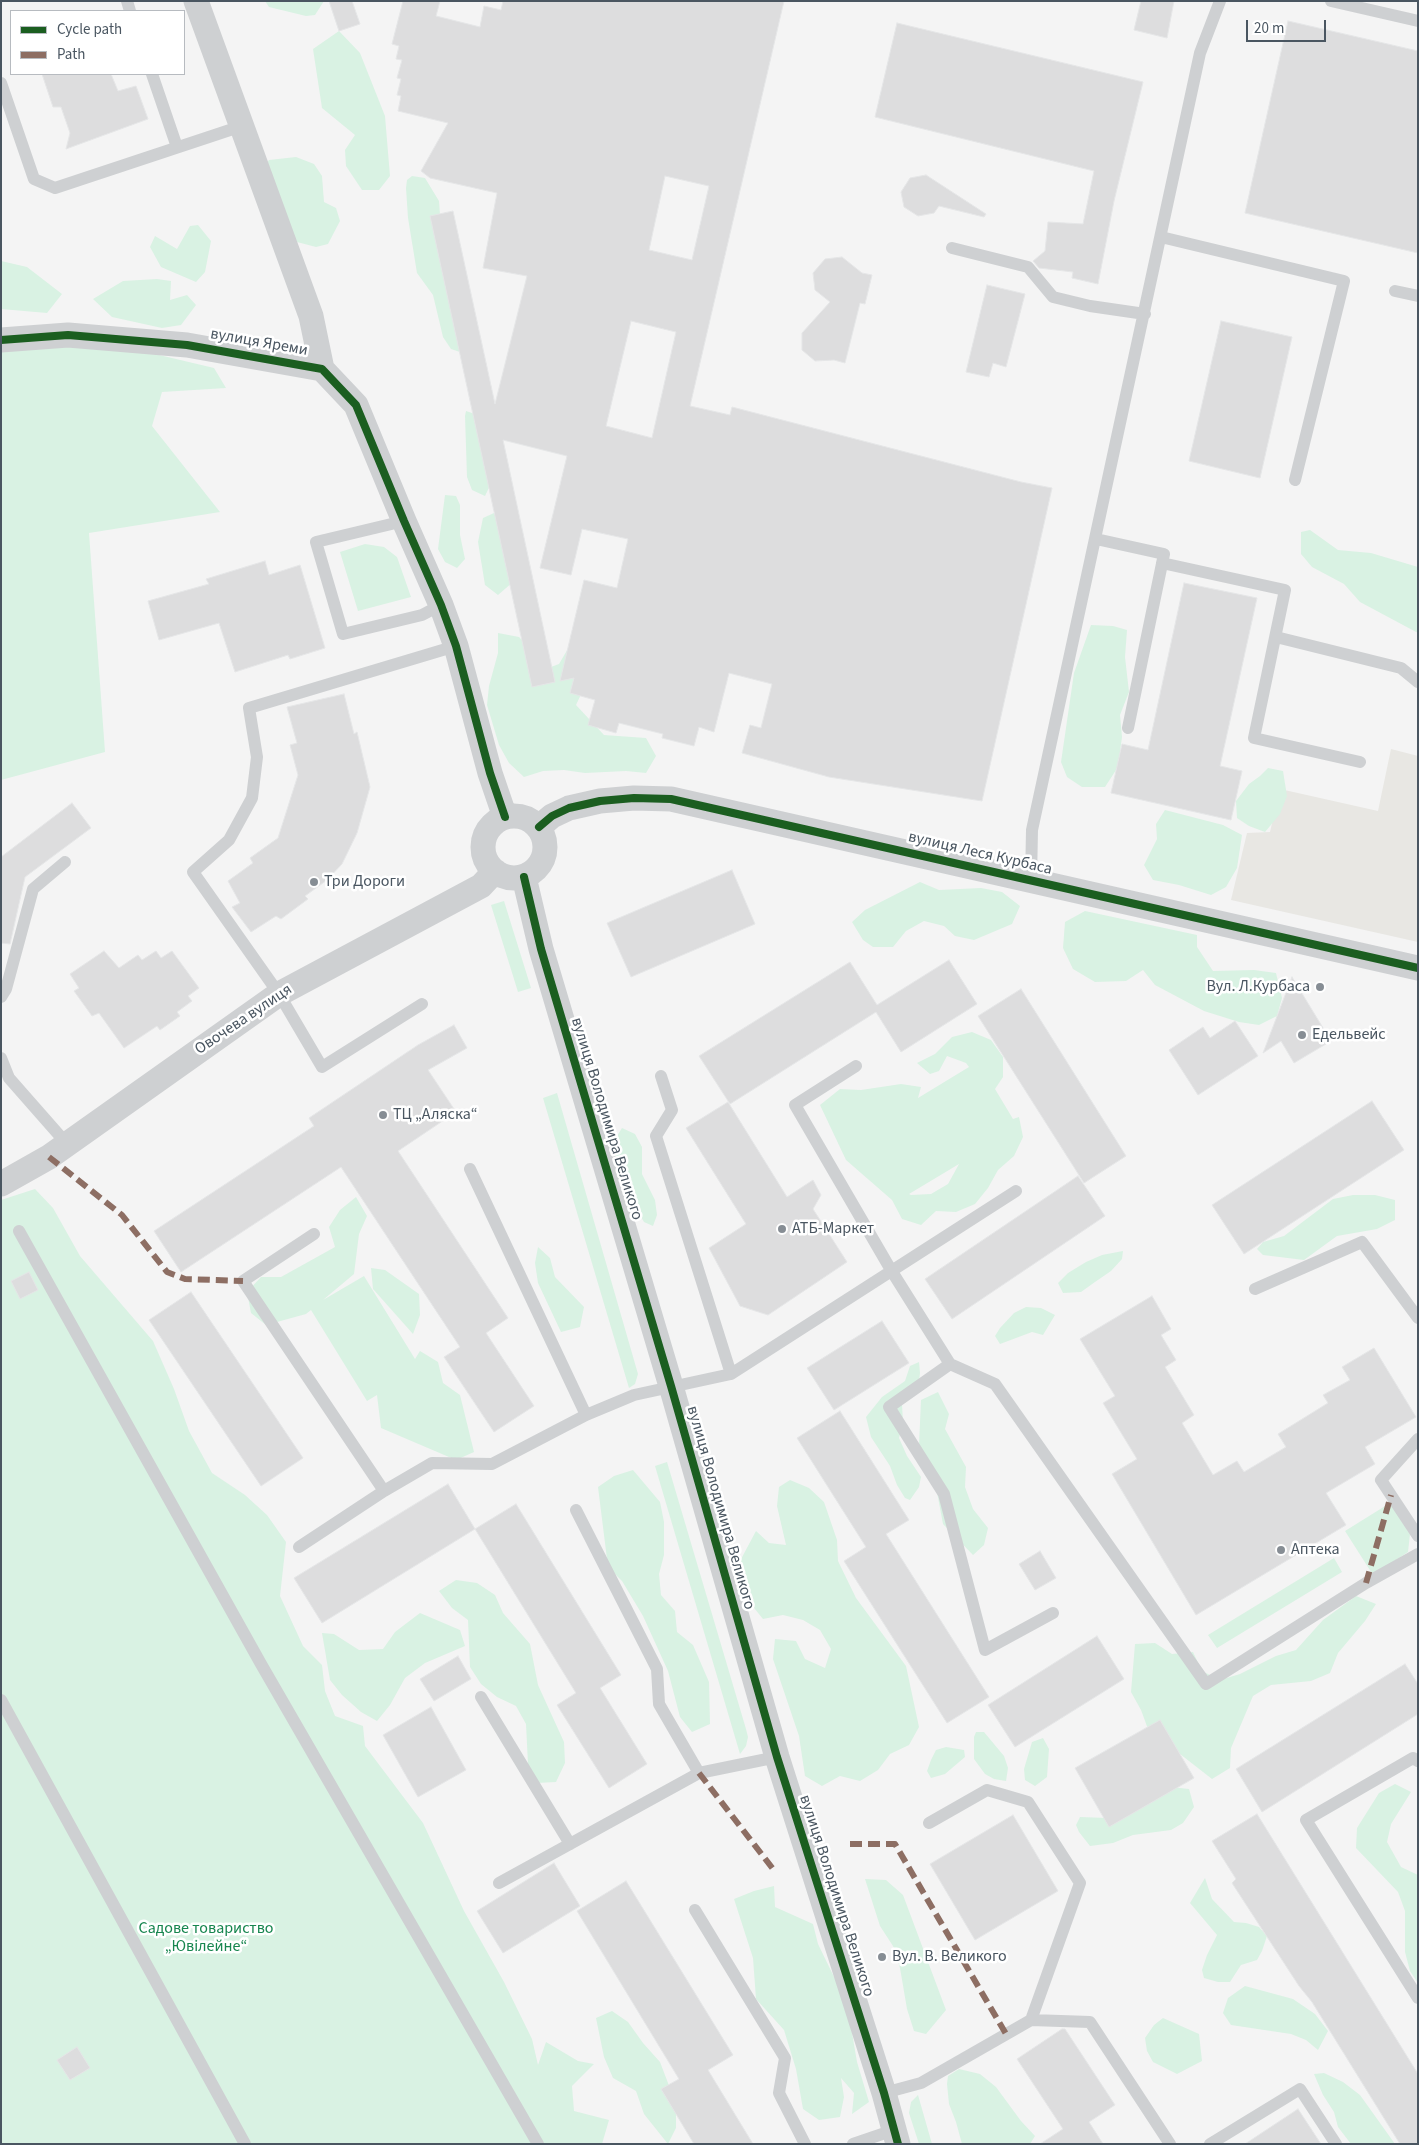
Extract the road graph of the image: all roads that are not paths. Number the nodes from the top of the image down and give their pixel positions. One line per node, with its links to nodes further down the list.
1 (196, 1): 7 (street)
2 (1220, 1): 9 (lane)
3 (1331, 1): 4 (lane)
4 (1418, 21)
5 (152, 75): 8 (lane)
6 (1, 83): 8 (lane)
7 (242, 126): 8 (lane); 15 (street)
8 (177, 147)
9 (1161, 237): 13 (lane); 16 (lane)
10 (952, 248): 13 (lane)
11 (1395, 291): 12 (lane)
12 (1418, 296)
13 (1144, 314): 18 (lane)
14 (1, 340): 15 (street, вулиця Яреми)
15 (322, 369): 17 (street, вулиця Яреми)
16 (1295, 480)
17 (404, 521): 20 (street, вулиця Яреми); 20 (lane)
18 (1096, 539): 19 (lane); 31 (lane)
19 (1162, 563): 21 (lane); 24 (lane)
20 (441, 605): 22 (street, вулиця Яреми)
21 (1276, 637): 23 (lane); 25 (lane)
22 (456, 646): 26 (street); 33 (lane)
23 (1418, 682)
24 (1128, 728)
25 (1360, 762)
26 (505, 817): 27 (street); 29 (street)
27 (539, 827): 30 (street); 31 (street, вулиця Леся Курбаса)
28 (65, 862): 34 (lane)
29 (495, 871): 30 (street); 33 (street, Овочева вулиця)
30 (524, 877): 50 (street, вулиця Володимира Великого)
31 (1031, 880): 32 (street, вулиця Леся Курбаса)
32 (1418, 968)
33 (279, 994): 35 (lane); 39 (street, Овочева вулиця)
34 (1, 997)
35 (422, 1004)
36 (1, 1058): 39 (lane)
37 (856, 1066): 45 (lane)
38 (661, 1076): 49 (lane)
39 (67, 1144): 41 (street, Овочева вулиця)
40 (470, 1169): 51 (lane)
41 (1, 1184)
42 (1016, 1191): 45 (lane)
43 (19, 1230): 73 (lane)
44 (314, 1234): 53 (lane)
45 (891, 1270): 48 (lane); 49 (lane)
46 (1255, 1289): 47 (lane)
47 (1418, 1318)
48 (950, 1364): 57 (lane); 58 (lane)
49 (731, 1374): 50 (lane)
50 (671, 1386): 51 (lane); 61 (street, вулиця Володимира Великого)
51 (586, 1415): 53 (lane)
52 (1418, 1439): 55 (lane)
53 (384, 1491): 56 (lane)
54 (576, 1510): 63 (lane)
55 (1418, 1536)
56 (299, 1547)
57 (1418, 1554)
58 (1053, 1613)
59 (482, 1697): 65 (lane)
60 (1, 1700): 72 (lane)
61 (777, 1757): 63 (lane); 70 (street, вулиця Володимира Великого)
62 (1418, 1761): 68 (lane)
63 (699, 1773): 65 (lane)
64 (929, 1822): 69 (lane)
65 (570, 1844): 66 (lane)
66 (499, 1883)
67 (695, 1910): 74 (lane)
68 (1418, 1998)
69 (1032, 2020): 70 (lane); 76 (lane)
70 (884, 2094): 71 (street, вулиця Володимира Великого)
71 (896, 2137): 75 (lane)
72 (244, 2144)
73 (538, 2144)
74 (804, 2144)
75 (853, 2144)
76 (1170, 2144)
77 (1210, 2144): 78 (lane)
78 (1336, 2144)

